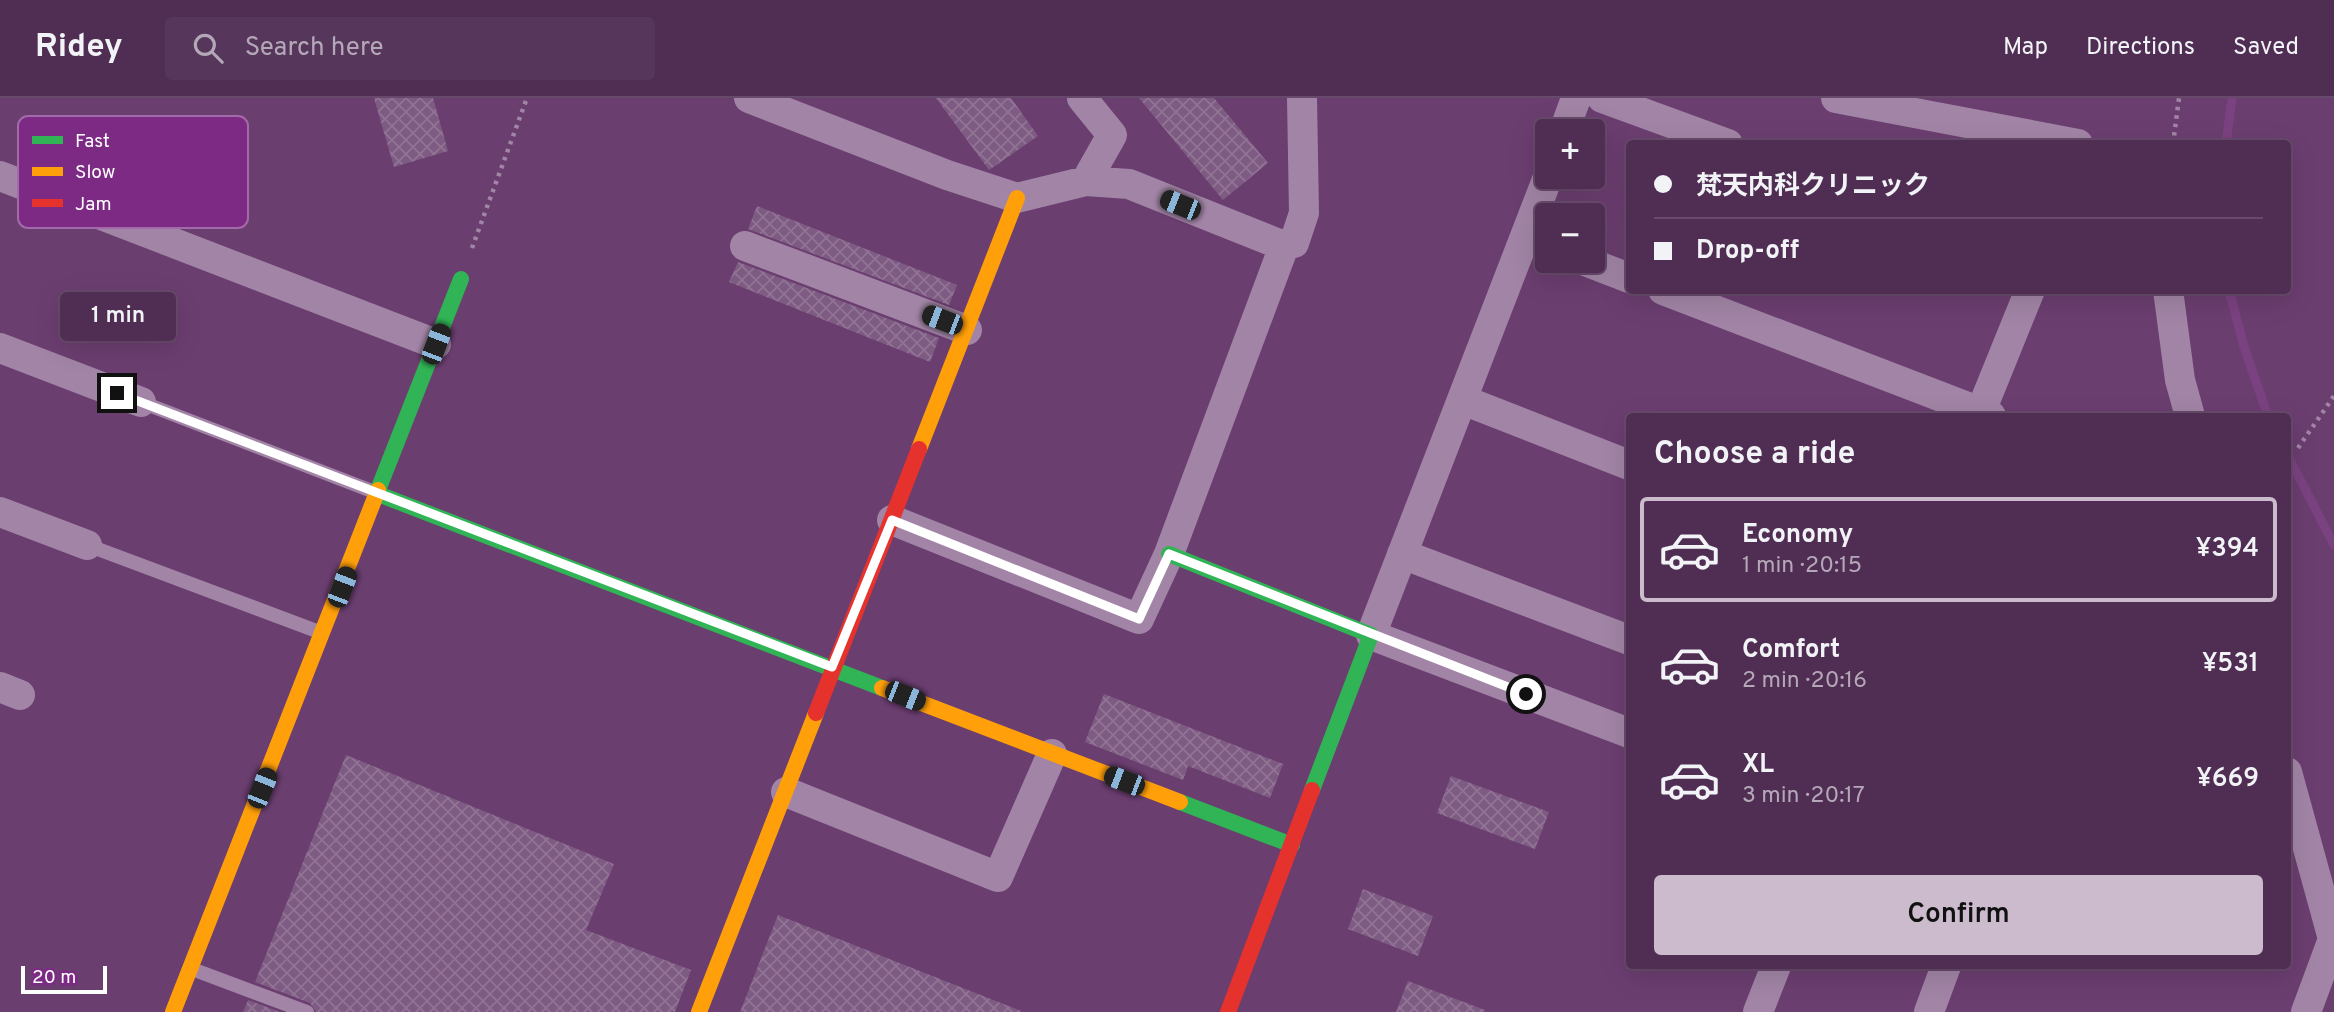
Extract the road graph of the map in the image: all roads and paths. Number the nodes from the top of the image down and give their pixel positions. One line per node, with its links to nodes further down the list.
1 (527, 98): 23 (path)
2 (749, 98): 16 (street)
3 (1082, 98): 14 (street)
4 (1302, 98): 20 (street)
5 (1576, 98): 9 (street)
6 (1602, 98): 10 (street)
7 (1836, 98): 11 (street)
8 (2179, 98): 12 (path)
9 (1568, 119)
10 (1717, 140)
11 (2057, 140)
12 (2174, 140)
13 (0, 176): 15 (street)
14 (1086, 181): 16 (street); 20 (street)
15 (18, 183)
16 (1017, 198): 27 (street)
17 (135, 228): 28 (street)
18 (1535, 244): 31 (street)
19 (745, 246): 27 (street)
20 (1284, 246): 42 (street)
21 (1605, 269): 22 (street)
22 (1626, 277)
23 (461, 279): 28 (street)
24 (1673, 294): 33 (street)
25 (2029, 294): 34 (street)
26 (2169, 294): 35 (street)
27 (967, 330): 40 (street)
28 (436, 344): 38 (street)
29 (0, 348): 32 (street)
30 (2334, 396): 36 (path)
31 (1462, 400): 37 (street); 43 (street)
32 (141, 402): 38 (lane)
33 (1979, 413)
34 (1985, 413)
35 (2189, 413)
36 (2298, 448)
37 (1626, 464)
38 (378, 494): 44 (street); 47 (street)
39 (0, 512): 41 (street)
40 (892, 520): 42 (street); 47 (street)
41 (87, 545): 44 (lane)
42 (1169, 554): 45 (street)
43 (1402, 554): 45 (street); 46 (street)
44 (323, 634): 54 (street)
45 (1371, 635): 48 (street); 52 (street)
46 (1626, 639)
47 (832, 667): 49 (street); 51 (street)
48 (1626, 732)
49 (1052, 754): 51 (street); 52 (street)
50 (2291, 786): 53 (street)
51 (786, 792): 59 (street)
52 (1292, 845): 60 (street)
53 (2334, 940): 63 (street)
54 (190, 969): 57 (street); 58 (lane)
55 (1775, 969): 61 (street)
56 (1945, 969): 62 (street)
57 (173, 1012)
58 (307, 1012)
59 (699, 1012)
60 (1228, 1012)
61 (1758, 1012)
62 (1929, 1012)
63 (2306, 1012)

